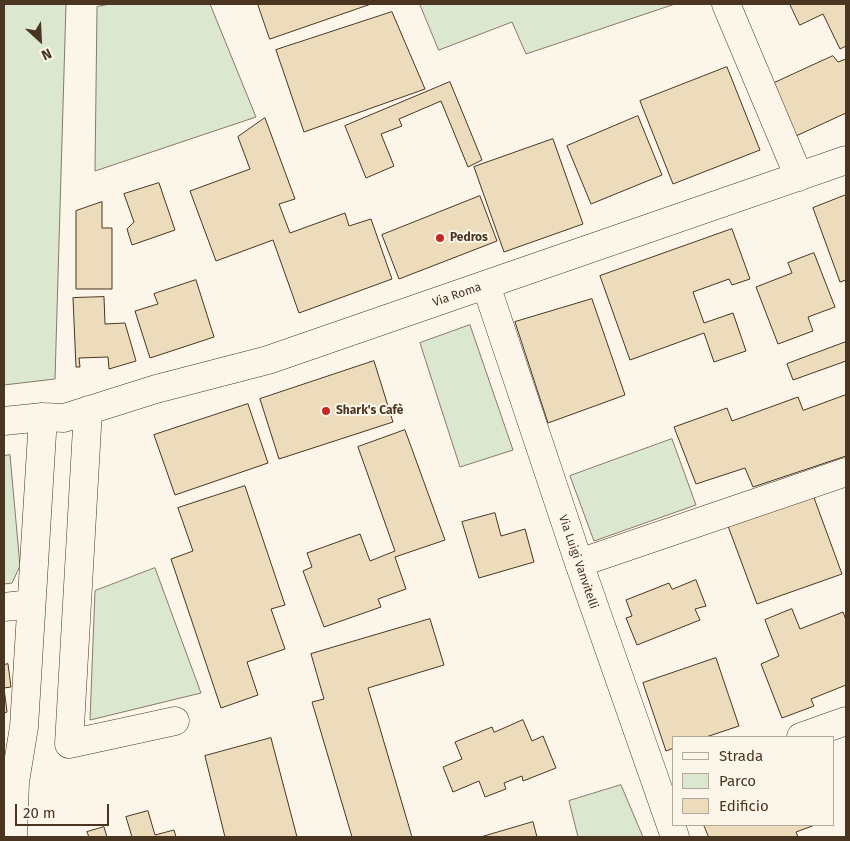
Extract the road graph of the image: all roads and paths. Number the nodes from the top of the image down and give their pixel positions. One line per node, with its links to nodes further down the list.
1 (726, 4): 3 (street)
2 (846, 160): 3 (street, Via Roma)
3 (799, 177): 4 (street, Via Roma)
4 (486, 284): 5 (street, Via Roma); 8 (street, Via Luigi Vanvitelli)
5 (65, 415): 6 (street, Via Roma); 9 (street); 11 (street)
6 (4, 421)
7 (846, 472): 8 (street)
8 (579, 563): 15 (street, Via Luigi Vanvitelli)
9 (31, 604): 10 (street); 14 (street)
10 (4, 608)
11 (175, 721)
12 (846, 721): 13 (street)
13 (803, 736)
14 (11, 767): 17 (street)
15 (666, 784): 16 (street, Via Luigi Vanvitelli)
16 (672, 819)
17 (13, 837)

